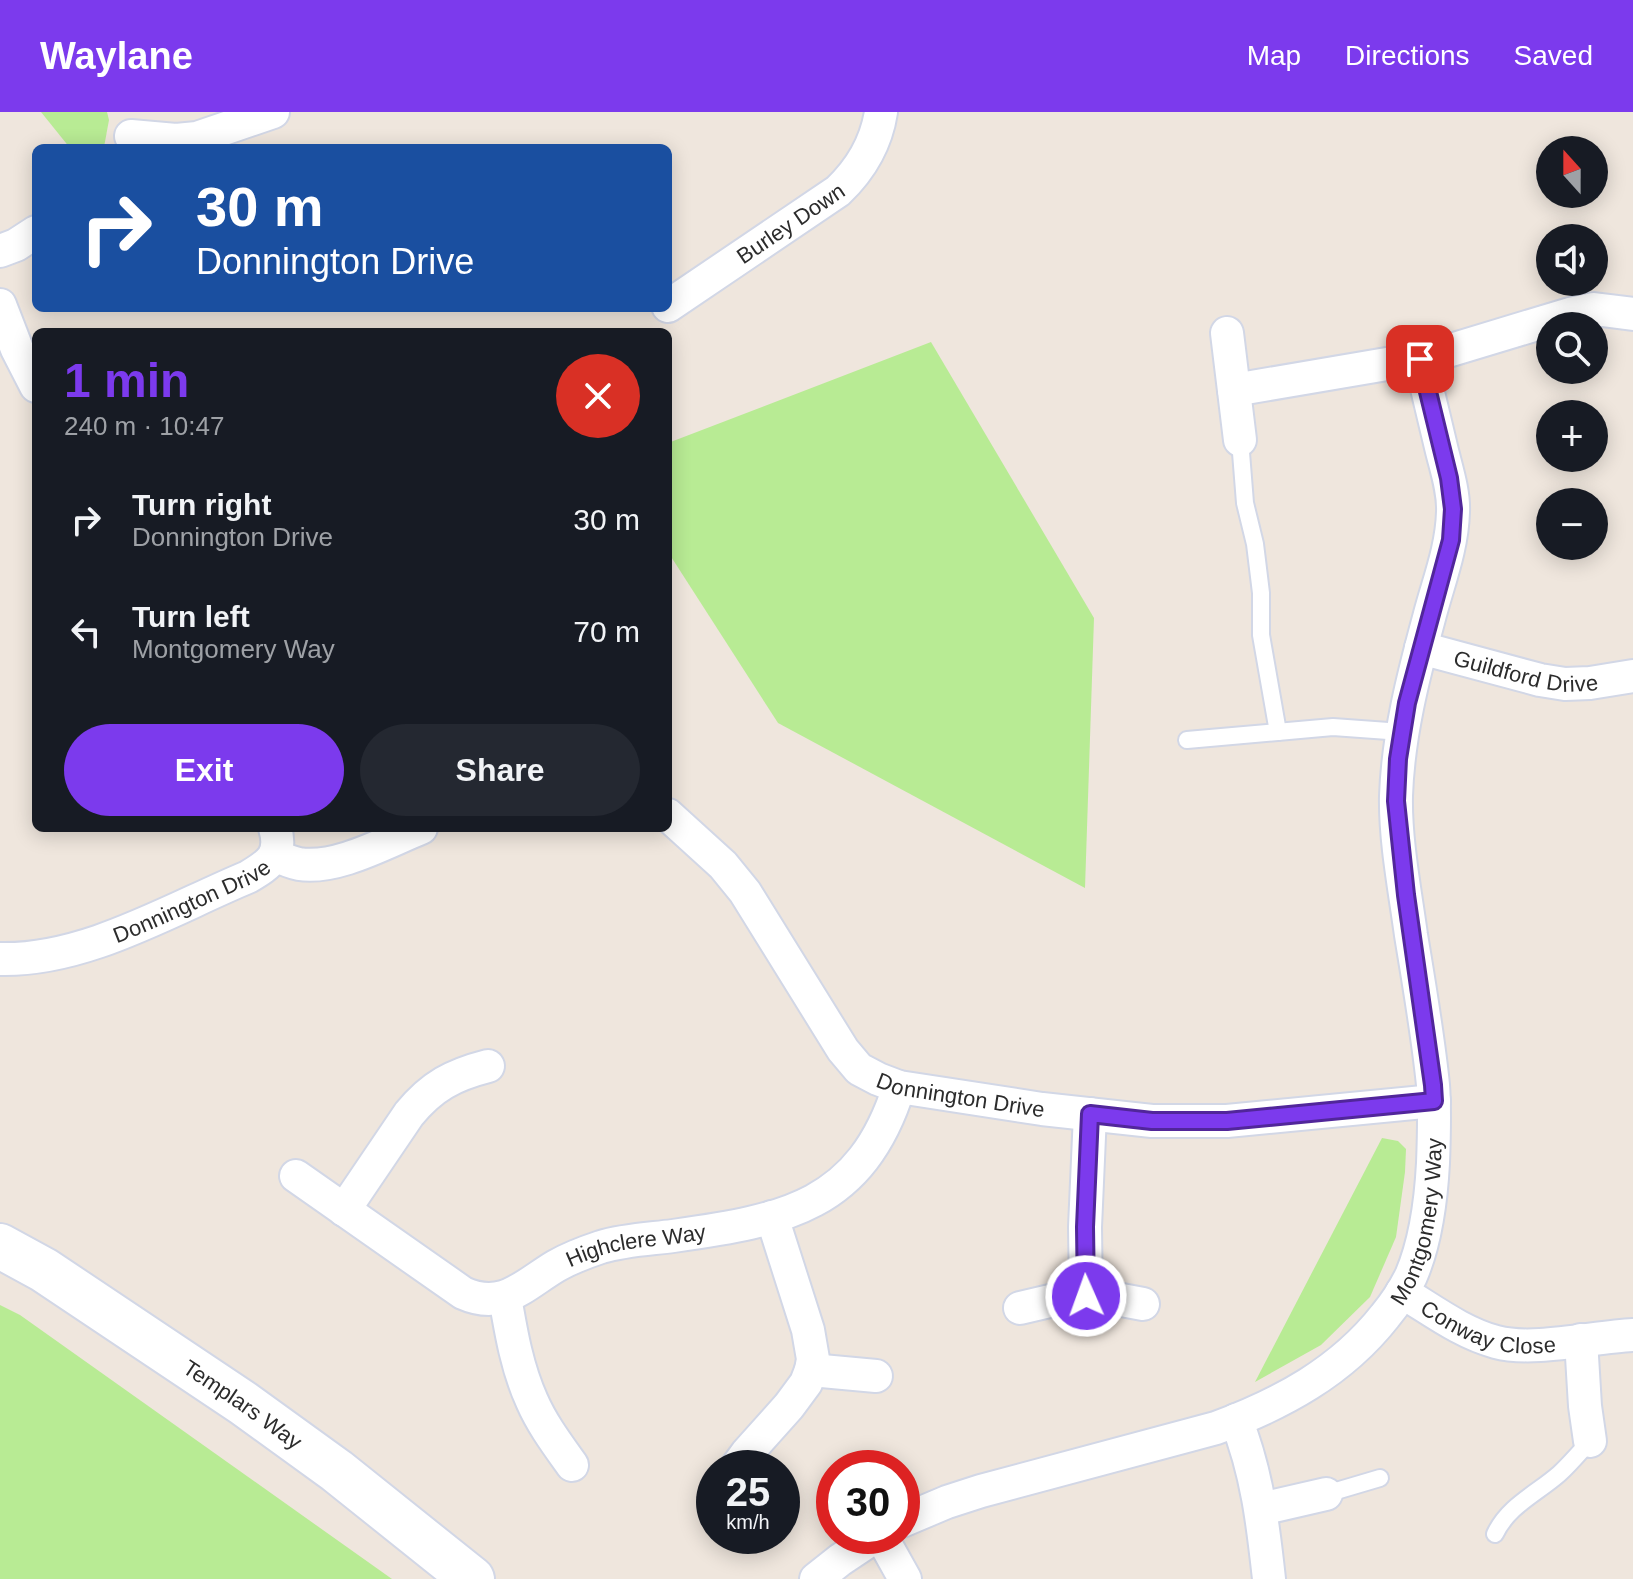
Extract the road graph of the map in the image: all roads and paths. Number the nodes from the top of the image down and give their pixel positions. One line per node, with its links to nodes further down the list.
1 (273, 112): 4 (street)
2 (881, 112): 7 (street, Burley Down)
3 (128, 132): 4 (street)
4 (199, 143)
5 (32, 235): 6 (street)
6 (0, 251)
7 (672, 303)
8 (0, 305): 12 (street)
9 (1633, 314): 11 (street)
10 (1227, 333): 13 (street)
11 (1420, 359): 13 (street); 15 (street, Montgomery Way)
12 (32, 380)
13 (1234, 390): 14 (street)
14 (1240, 440): 17 (lane)
15 (1421, 648): 16 (street, Guildford Drive); 18 (street, Montgomery Way)
16 (1633, 676)
17 (1278, 732): 18 (lane); 19 (lane)
18 (1402, 732): 26 (street, Montgomery Way)
19 (1187, 740)
20 (672, 818): 25 (street, Donnington Drive)
21 (411, 832): 22 (street, Donnington Drive)
22 (275, 842): 23 (street, Donnington Drive)
23 (0, 959)
24 (488, 1066): 29 (street)
25 (899, 1087): 27 (street, Donnington Drive); 30 (street, Highclere Way)
26 (1434, 1101): 27 (street, Donnington Drive); 32 (street, Montgomery Way)
27 (1090, 1114): 33 (street)
28 (296, 1176): 29 (street)
29 (344, 1210): 34 (street)
30 (772, 1217): 34 (street, Highclere Way); 39 (street)
31 (0, 1246): 52 (street, Templars Way)
32 (1402, 1292): 38 (street, Conway Close); 41 (street, Montgomery Way)
33 (1086, 1296): 35 (street); 36 (street)
34 (505, 1297): 44 (street)
35 (1143, 1304)
36 (1020, 1308)
37 (1633, 1335): 38 (street, Conway Close)
38 (1581, 1340): 42 (street, Conway Close)
39 (811, 1370): 40 (street); 43 (street)
40 (876, 1376)
41 (1236, 1420): 47 (street); 48 (street, Montgomery Way)
42 (1590, 1441): 49 (lane)
43 (750, 1450)
44 (572, 1465)
45 (1380, 1478): 46 (lane)
46 (1326, 1494): 47 (street)
47 (1261, 1509): 55 (street)
48 (920, 1513)
49 (1495, 1534)
50 (850, 1554): 53 (street)
51 (889, 1554): 54 (street)
52 (472, 1579)
53 (816, 1579)
54 (905, 1579)
55 (1269, 1579)

